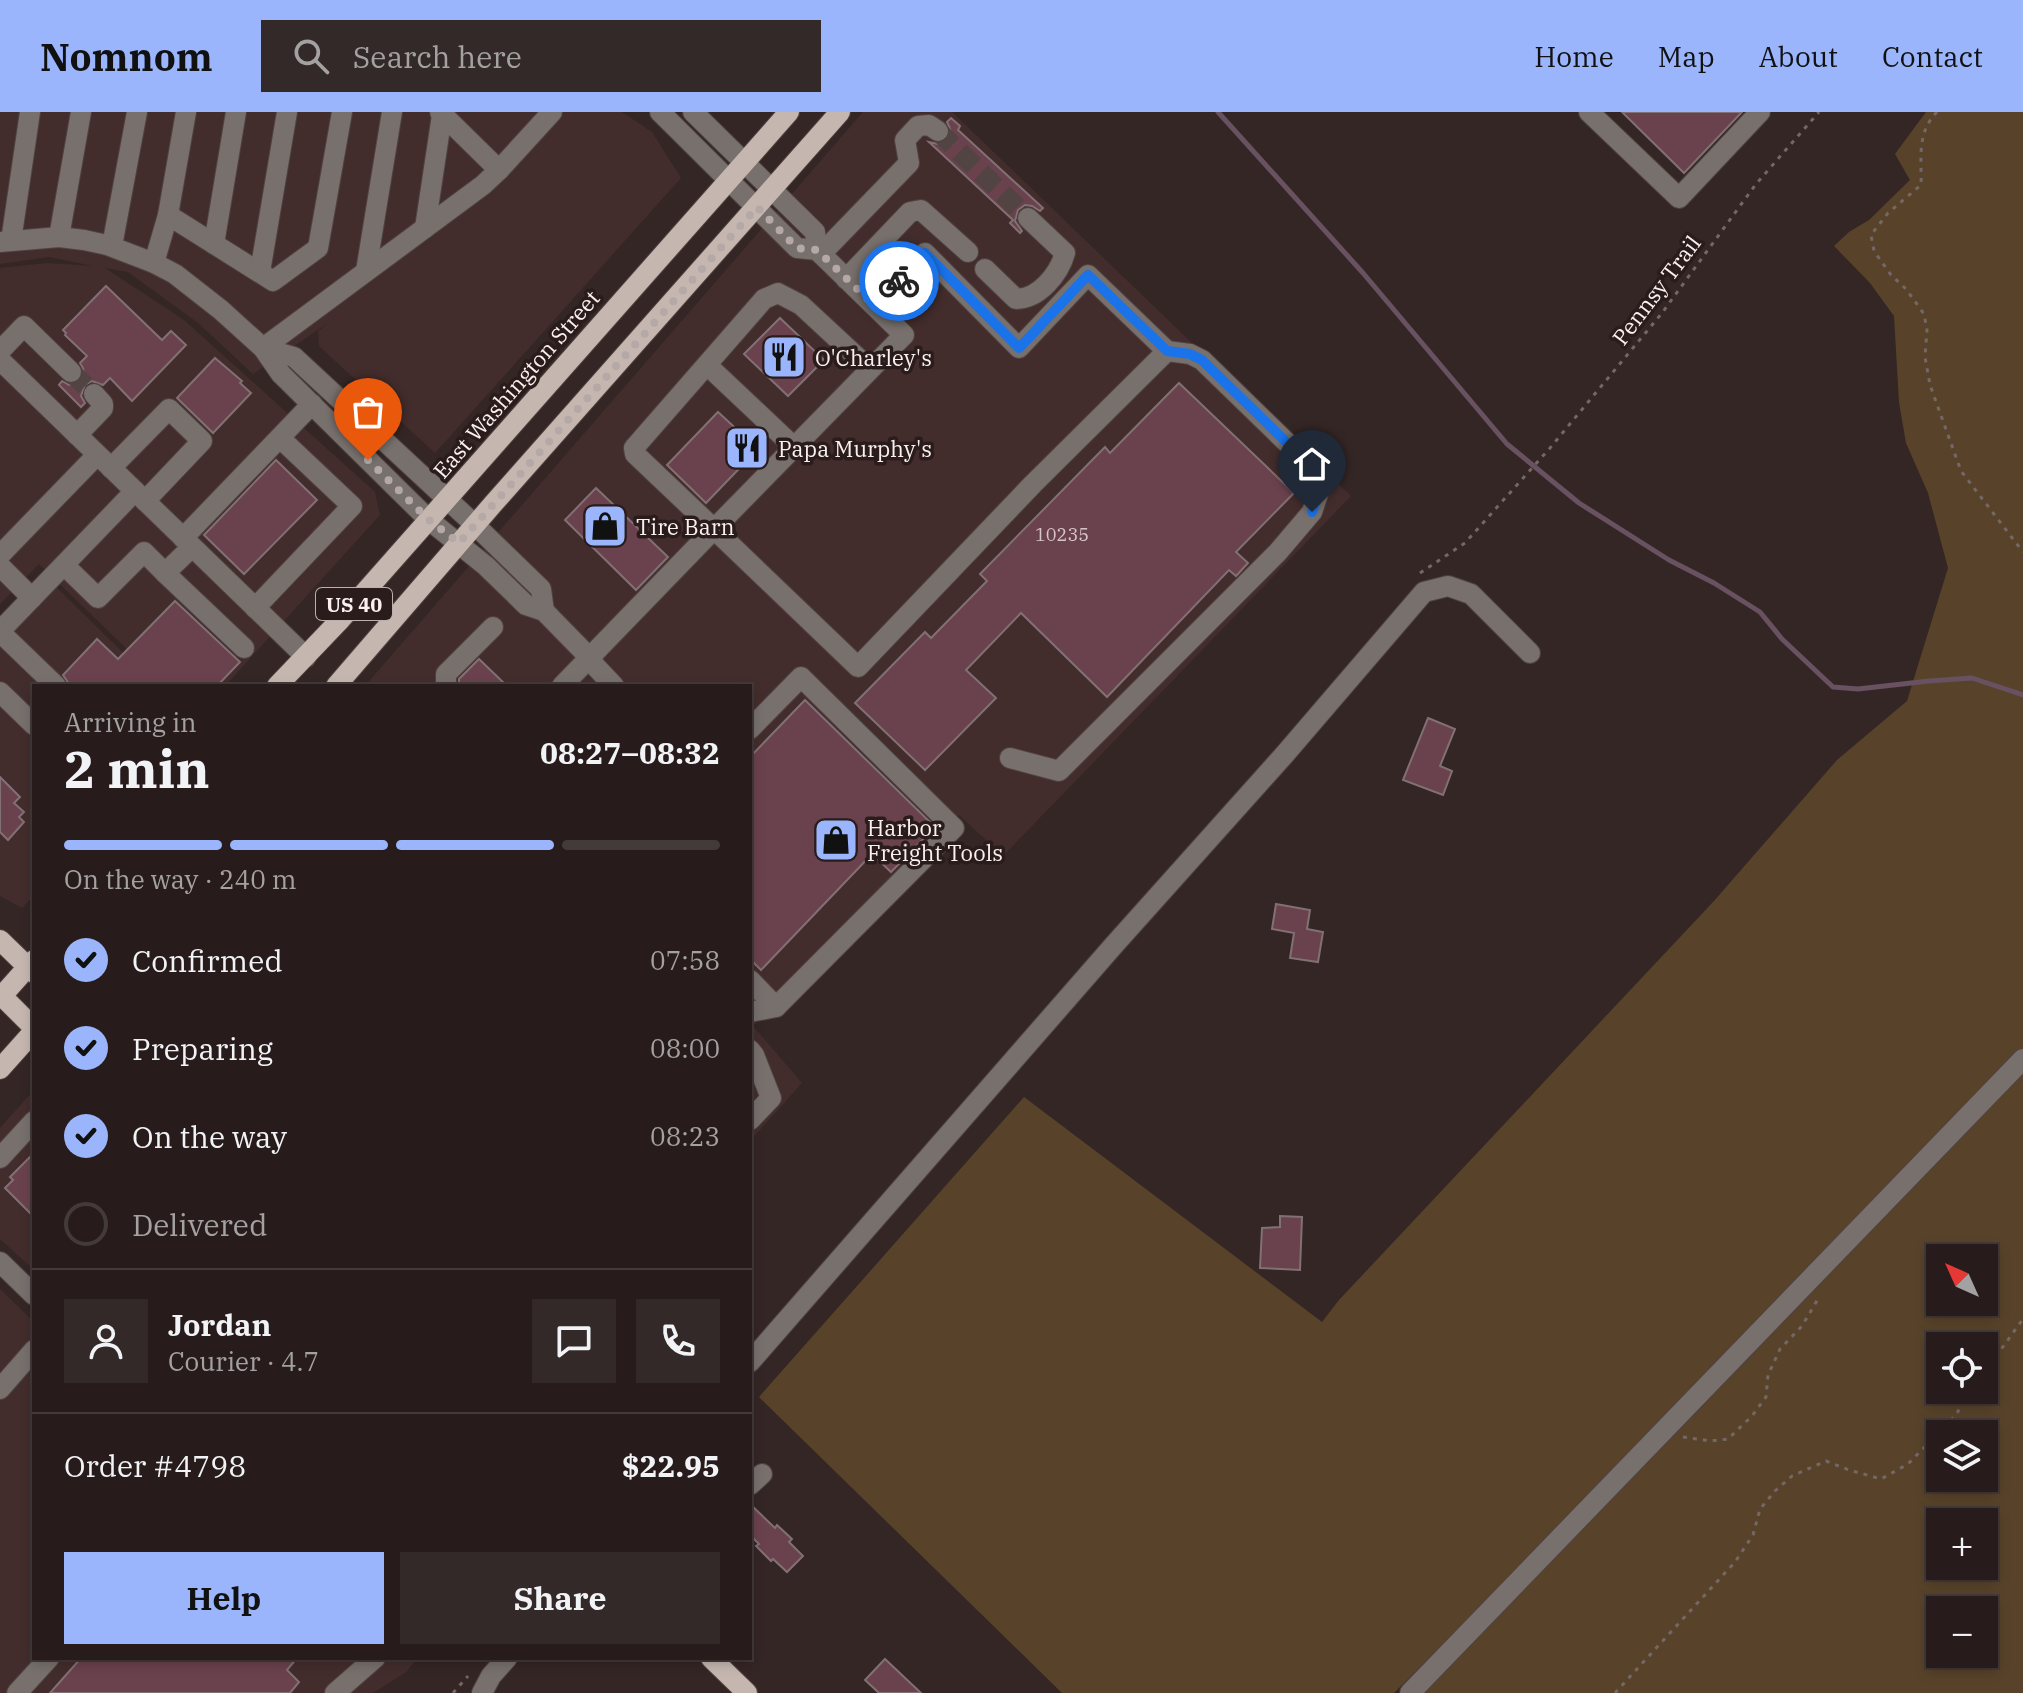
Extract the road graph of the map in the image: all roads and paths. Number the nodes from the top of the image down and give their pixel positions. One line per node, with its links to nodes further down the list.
1 (30, 112): 29 (street)
2 (81, 112): 28 (street)
3 (137, 112): 31 (street)
4 (186, 112): 25 (street)
5 (236, 112): 30 (street)
6 (287, 112): 37 (street)
7 (342, 112): 37 (street)
8 (392, 112): 36 (street)
9 (552, 112): 21 (street)
10 (660, 112): 22 (street)
11 (693, 112): 20 (street)
12 (789, 112): 20 (main road, East Washington Street / US 40)
13 (840, 112): 23 (main road, US 40)
14 (1589, 112): 15 (street)
15 (1760, 112)
16 (1819, 112): 53 (path, Pennsy Trail)
17 (1937, 112): 61 (path)
18 (441, 113): 21 (street); 27 (street)
19 (938, 131): 32 (street)
20 (744, 162): 22 (main road, East Washington Street / US 40); 23 (street)
21 (499, 170): 27 (street)
22 (729, 180): 24 (street); 55 (main road, East Washington Street / US 40)
23 (772, 190): 24 (main road, US 40); 32 (street)
24 (757, 207): 32 (street); 57 (main road, US 40)
25 (168, 215): 30 (street); 34 (street)
26 (1028, 218): 35 (street)
27 (425, 228): 36 (street)
28 (59, 237): 29 (street); 31 (street)
29 (6, 241)
30 (214, 244): 37 (street)
31 (112, 246): 34 (street)
32 (819, 252): 38 (street)
33 (968, 252): 38 (street)
34 (154, 263): 40 (street)
35 (985, 269)
36 (366, 271): 40 (street)
37 (260, 272)
38 (846, 279): 39 (street)
39 (875, 306): 42 (street); 45 (street)
40 (263, 348): 48 (street); 55 (street)
41 (0, 351): 46 (street)
42 (1167, 351): 58 (street); 84 (street)
43 (0, 360): 49 (street)
44 (707, 365): 45 (street); 51 (street); 58 (street)
45 (870, 369): 51 (street)
46 (71, 372)
47 (94, 394): 49 (street)
48 (312, 404): 50 (street); 56 (street)
49 (77, 435): 52 (street)
50 (280, 438): 59 (street); 67 (street)
51 (794, 447): 58 (street)
52 (104, 462): 54 (street); 54 (street); 62 (street)
53 (1517, 486)
54 (140, 496): 59 (street); 63 (street)
55 (447, 499): 56 (main road, East Washington Street / US 40); 57 (street)
56 (429, 520): 60 (street); 73 (main road, East Washington Street / US 40)
57 (475, 525): 60 (main road, US 40); 68 (street)
58 (714, 529): 74 (street)
59 (187, 542): 64 (street); 67 (street)
60 (459, 543): 68 (street); 77 (main road, US 40)
61 (2023, 552)
62 (0, 555)
63 (64, 565): 64 (street); 66 (street)
64 (165, 573): 71 (street)
65 (3, 576): 66 (street)
66 (32, 598): 70 (street)
67 (255, 608): 73 (street)
68 (544, 611): 74 (street)
69 (493, 627): 78 (street)
70 (0, 632): 75 (street)
71 (244, 648)
72 (1530, 653): 105 (street)
73 (306, 657): 76 (main road, East Washington Street / US 40)
74 (590, 658): 79 (street); 80 (street)
75 (54, 684)
76 (279, 684)
77 (338, 684)
78 (446, 684)
79 (564, 684)
80 (612, 684)
81 (0, 692): 82 (street)
82 (32, 723)
83 (752, 727): 89 (street)
84 (1010, 758)
85 (0, 940): 86 (main road)
86 (32, 967): 88 (main road)
87 (752, 982): 89 (street)
88 (9, 1005): 91 (main road)
89 (776, 1007): 90 (street)
90 (752, 1012)
91 (32, 1027)
92 (32, 1031): 95 (main road)
93 (752, 1052): 96 (street)
94 (2023, 1059): 108 (street)
95 (0, 1069)
96 (752, 1118)
97 (32, 1123): 98 (street)
98 (0, 1158)
99 (0, 1262): 100 (street)
100 (32, 1289)
101 (1818, 1299): 108 (path)
102 (2023, 1319): 104 (path)
103 (32, 1352): 106 (street)
104 (1998, 1354)
105 (752, 1360)
106 (0, 1389)
107 (1963, 1404): 118 (path)
108 (1652, 1444): 117 (street)
109 (47, 1660): 113 (street)
110 (373, 1660): 114 (street)
111 (505, 1660): 115 (street)
112 (713, 1660): 116 (main road)
113 (17, 1693)
114 (335, 1693)
115 (482, 1693)
116 (747, 1693)
117 (1410, 1693)
118 (1615, 1693)

